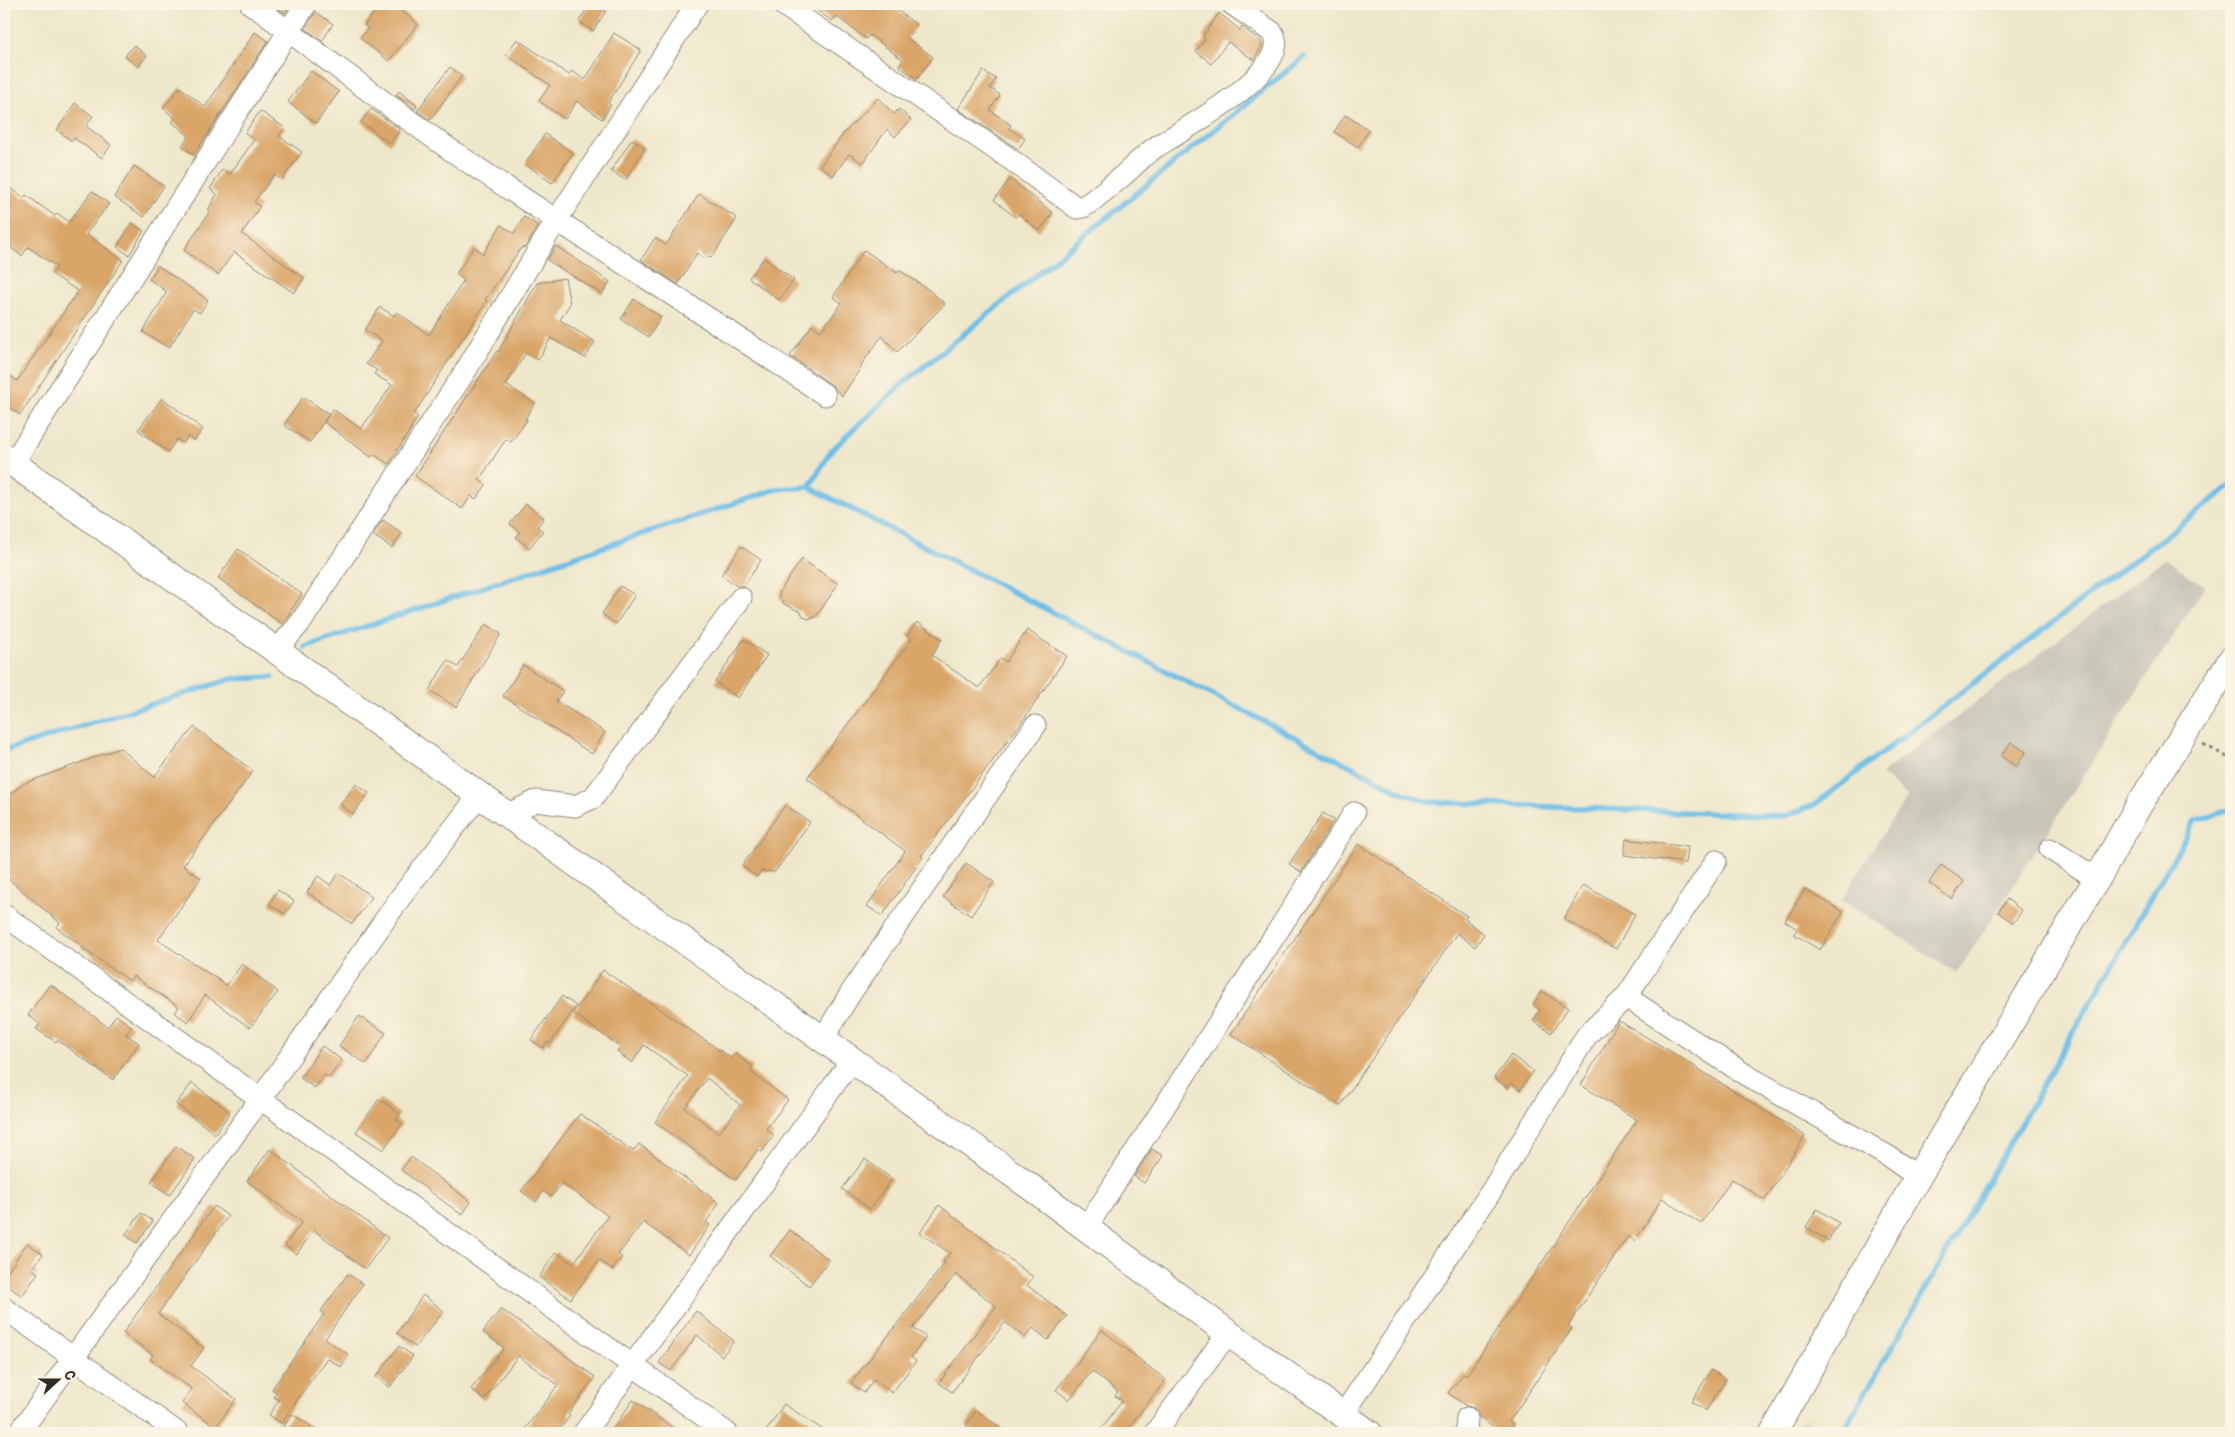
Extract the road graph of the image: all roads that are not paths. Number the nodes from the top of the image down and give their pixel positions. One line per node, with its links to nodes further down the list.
1 (250, 4): 6 (street)
2 (306, 4): 6 (street)
3 (698, 4): 7 (street)
4 (782, 4): 5 (street)
5 (1232, 4)
6 (289, 31): 7 (street); 9 (street)
7 (556, 221): 8 (street); 11 (street)
8 (825, 395)
9 (8, 460): 11 (main road)
10 (740, 598): 16 (street)
11 (277, 650): 14 (main road)
12 (2231, 660): 19 (main road)
13 (1035, 726): 22 (street)
14 (480, 794): 16 (main road); 24 (street)
15 (1354, 813): 26 (street)
16 (508, 814): 22 (main road)
17 (2050, 849): 19 (street)
18 (1716, 861): 21 (street)
19 (2097, 880): 25 (main road)
20 (4, 915): 24 (street)
21 (1626, 997): 25 (street); 31 (street)
22 (823, 1039): 23 (main road)
23 (852, 1060): 26 (main road); 30 (street)
24 (261, 1098): 29 (street); 30 (street)
25 (1918, 1177): 38 (main road)
26 (1086, 1228): 28 (main road)
27 (4, 1308): 29 (street)
28 (1228, 1333): 31 (main road); 36 (street)
29 (72, 1358): 32 (street); 33 (street)
30 (634, 1366): 34 (street); 35 (street)
31 (1343, 1415): 37 (main road)
32 (19, 1433)
33 (178, 1433)
34 (584, 1433)
35 (727, 1433)
36 (1155, 1433)
37 (1369, 1433)
38 (1773, 1433)

